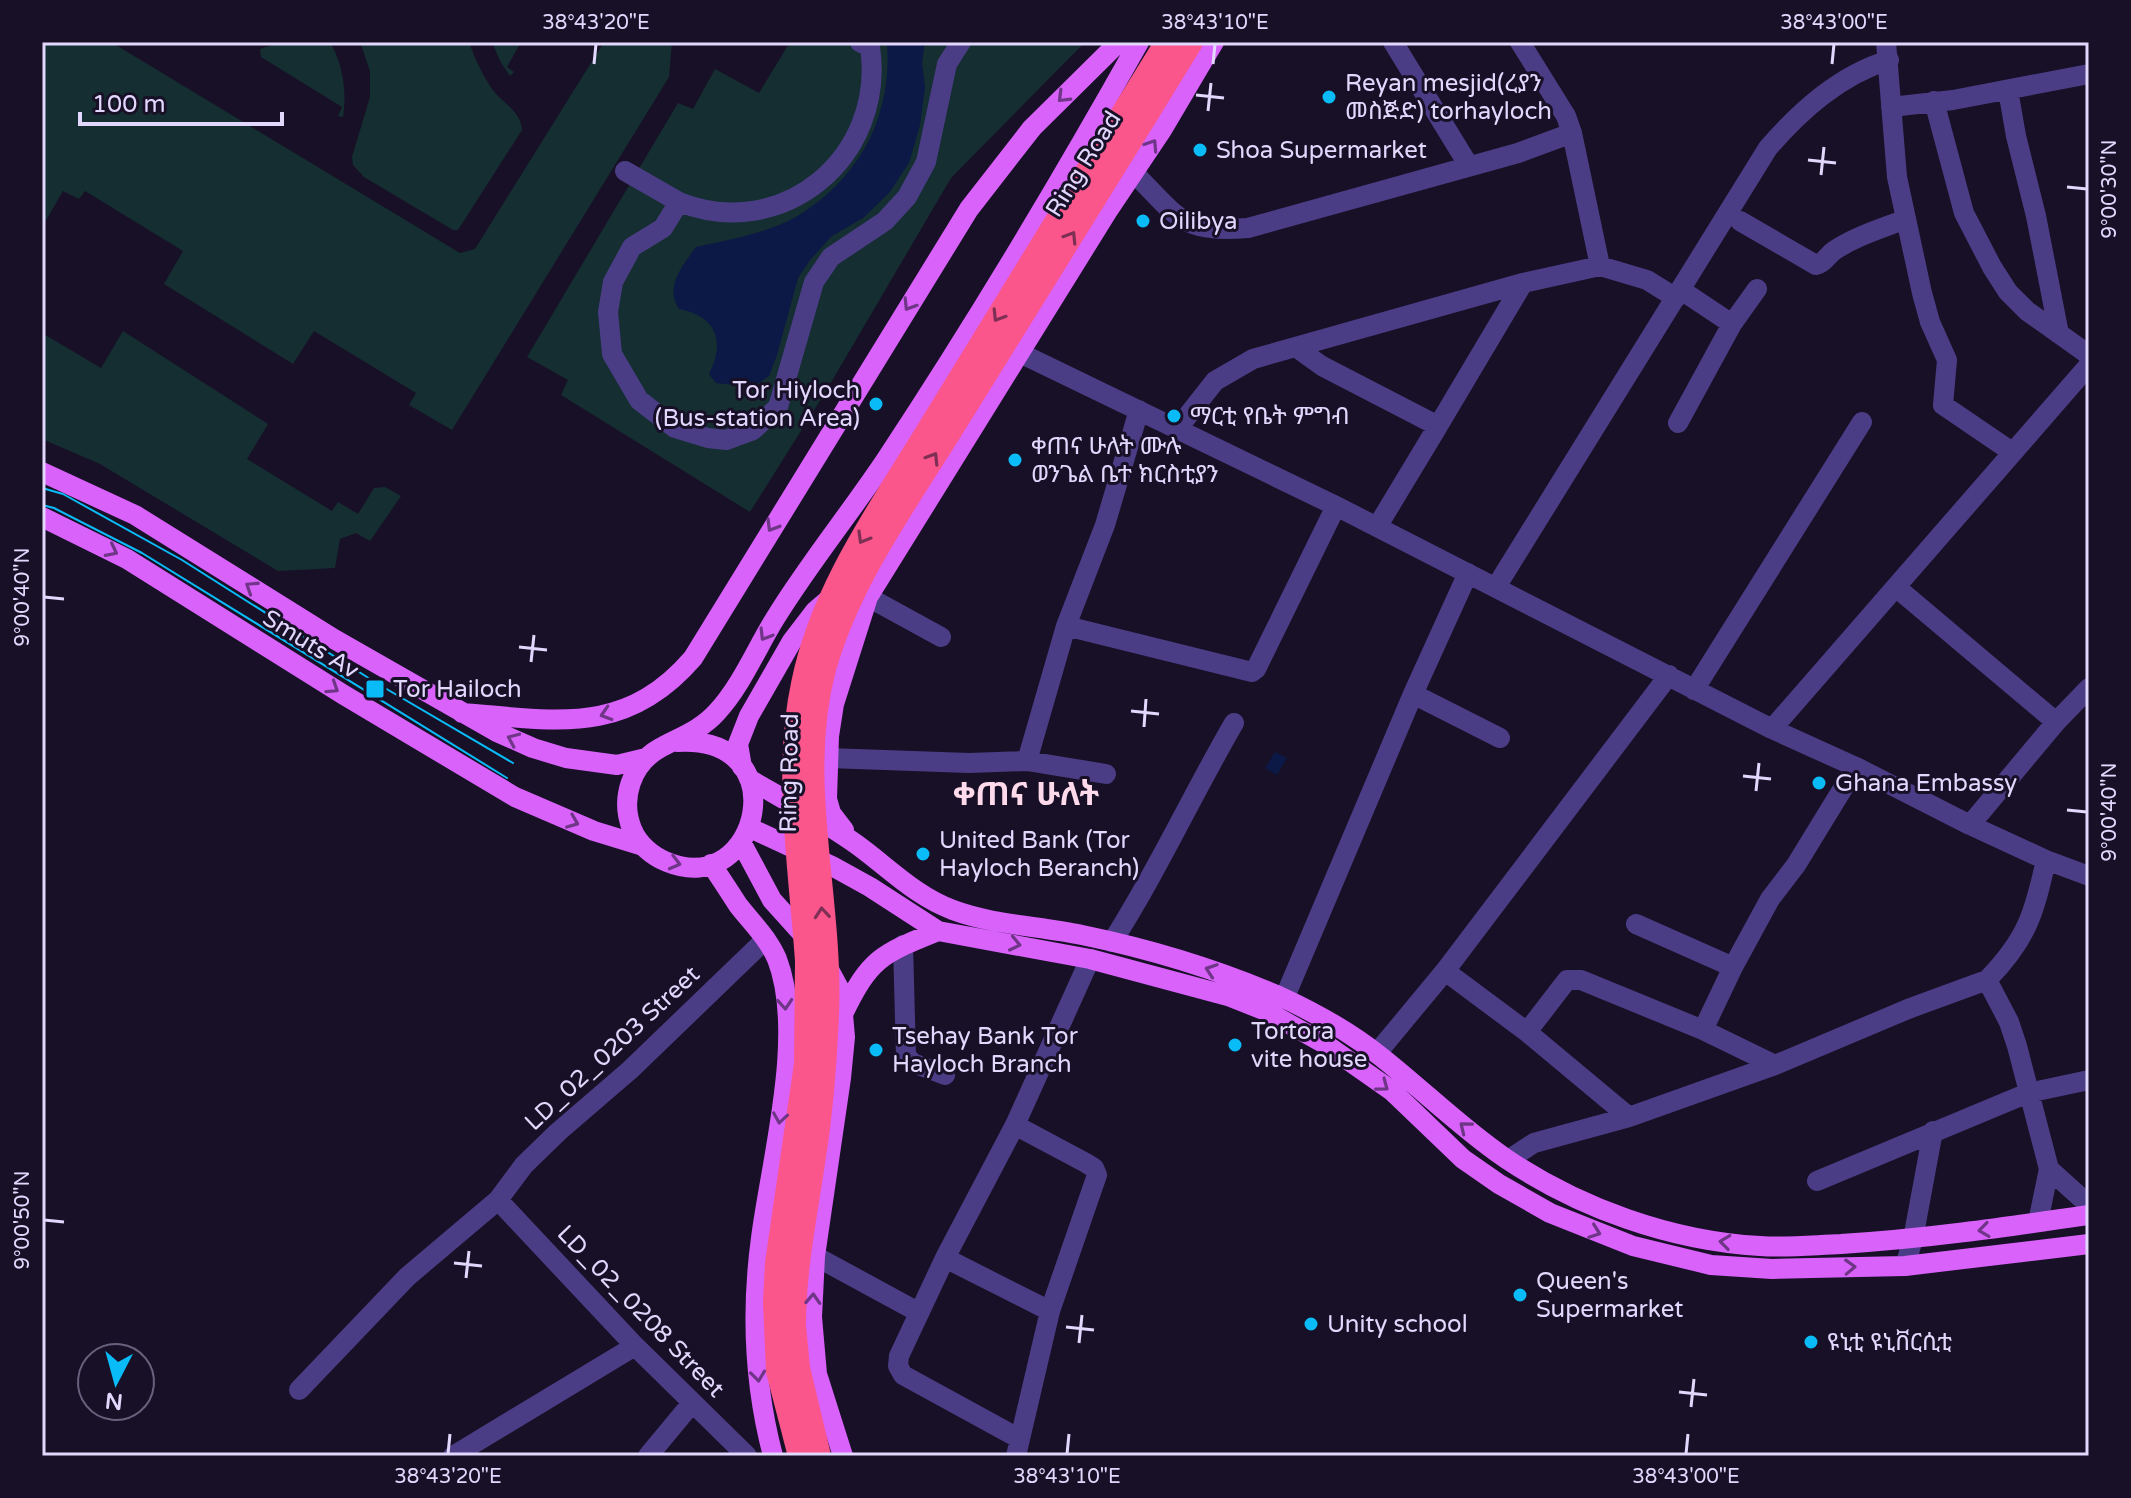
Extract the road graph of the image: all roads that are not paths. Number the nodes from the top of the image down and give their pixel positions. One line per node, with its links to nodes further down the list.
1 (860, 42): 20 (street)
2 (961, 42): 20 (street)
3 (1119, 42): 53 (main road, one-way to 53)
4 (1139, 42): 58 (main road, Ring Road, one-way to 58)
5 (1167, 42): 15 (highway)
6 (1191, 42): 15 (highway, Ring Road)
7 (1214, 42): 19 (main road, one-way to 7)
8 (1393, 42): 17 (street)
9 (1520, 42): 16 (street)
10 (1887, 51): 14 (street); 26 (street)
11 (2089, 74): 12 (street)
12 (2008, 90): 13 (street); 28 (street)
13 (1934, 101): 14 (street); 28 (street)
14 (1891, 107): 21 (street)
15 (1136, 112): 109 (highway, Ring Road, bridge)
16 (1572, 133): 17 (street); 23 (street)
17 (1469, 166): 19 (street)
18 (625, 171): 20 (street)
19 (1134, 173): 30 (main road, one-way to 19)
20 (679, 202)
21 (1906, 219): 22 (street); 37 (street)
22 (1740, 221)
23 (1600, 266): 24 (street); 26 (street)
24 (1523, 283): 29 (street); 35 (street)
25 (1757, 289): 27 (street)
26 (1679, 294): 27 (street); 44 (street)
27 (1732, 324): 34 (street)
28 (2059, 334): 31 (street)
29 (1297, 348): 35 (street); 36 (street)
30 (1020, 353): 32 (street); 42 (main road)
31 (2087, 367): 37 (street)
32 (1139, 410): 36 (street); 47 (street)
33 (1862, 422): 50 (street)
34 (1678, 423)
35 (1438, 426): 41 (street)
36 (1178, 428): 39 (street)
37 (2012, 452): 45 (street)
38 (42, 472): 53 (main road, Smuts Av, one-way to 38)
39 (1336, 506): 41 (street); 47 (street)
40 (42, 517): 68 (main road, Smuts Av, one-way to 68)
41 (1377, 527): 43 (street)
42 (895, 552): 46 (main road); 63 (main road)
43 (1468, 573): 44 (street); 52 (street)
44 (1496, 587): 49 (street)
45 (1897, 588): 54 (street); 56 (street)
46 (868, 597): 48 (street); 60 (main road)
47 (1066, 626): 61 (street)
48 (941, 637)
49 (1669, 675): 50 (street); 80 (street)
50 (1694, 690): 56 (street)
51 (2088, 690): 54 (street)
52 (1413, 694): 57 (street); 83 (street)
53 (462, 713): 59 (main road, Smuts Av, one-way to 53)
54 (2056, 722): 65 (street)
55 (1234, 723): 75 (street)
56 (1772, 729): 62 (street)
57 (1500, 738)
58 (677, 742): 59 (main road); 63 (main road)
59 (646, 758): 68 (main road)
60 (828, 758): 61 (street); 67 (main road)
61 (1027, 761): 64 (street)
62 (1856, 767): 65 (street); 79 (street)
63 (746, 773): 66 (main road); 67 (main road)
64 (1106, 774)
65 (1970, 825): 69 (street)
66 (745, 835): 70 (main road); 73 (main road); 84 (main road)
67 (858, 845): 75 (main road)
68 (643, 846): 70 (main road, one-way to 70)
69 (2046, 860): 71 (street); 82 (street)
70 (711, 864): 74 (main road)
71 (2089, 876)
72 (1636, 924): 79 (street)
73 (938, 931): 76 (main road); 77 (main road, one-way to 77)
74 (766, 939): 98 (street, LD_02_0203 Street); 117 (main road, one-way to 117)
75 (1112, 942): 78 (main road)
76 (903, 945): 84 (main road); 89 (street)
77 (1090, 959): 81 (main road); 93 (street)
78 (1183, 960): 81 (main road); 83 (main road, one-way to 78)
79 (1733, 967): 85 (street)
80 (1445, 971): 86 (street); 87 (street)
81 (1176, 980): 106 (main road, one-way to 106)
82 (1987, 980): 88 (street); 91 (street)
83 (1284, 999): 87 (main road)
84 (843, 1014): 104 (main road)
85 (1703, 1030): 86 (street); 88 (street)
86 (1527, 1032): 92 (street)
87 (1377, 1053): 95 (main road, one-way to 87)
88 (1775, 1065): 92 (street)
89 (945, 1075)
90 (2089, 1080): 91 (street)
91 (2028, 1093): 94 (street); 96 (street)
92 (1629, 1117): 95 (street)
93 (1015, 1125): 105 (street); 107 (street)
94 (1933, 1131): 97 (street); 102 (street)
95 (1508, 1160): 102 (main road, one-way to 95)
96 (2049, 1169): 99 (street); 101 (street)
97 (1817, 1181)
98 (498, 1200): 110 (street, LD_02_0208 Street); 111 (street, LD_02_0203 Street)
99 (2089, 1205)
100 (2089, 1215): 101 (main road)
101 (2038, 1222): 102 (main road, one-way to 102)
102 (1913, 1239): 106 (street)
103 (2089, 1244): 106 (main road)
104 (815, 1256): 108 (street); 120 (main road, one-way to 104)
105 (945, 1258): 107 (street); 108 (street)
106 (1905, 1266)
107 (1050, 1311): 113 (street)
108 (918, 1312): 113 (street)
109 (784, 1326): 118 (highway, Ring Road); 119 (highway, Ring Road)
110 (635, 1346): 112 (street, LD_02_0208 Street); 114 (street)
111 (299, 1390)
112 (692, 1403): 115 (street); 116 (street, LD_02_0208 Street)
113 (1018, 1448)
114 (453, 1456)
115 (648, 1456)
116 (747, 1456)
117 (773, 1456)
118 (800, 1456)
119 (819, 1456)
120 (843, 1456)

